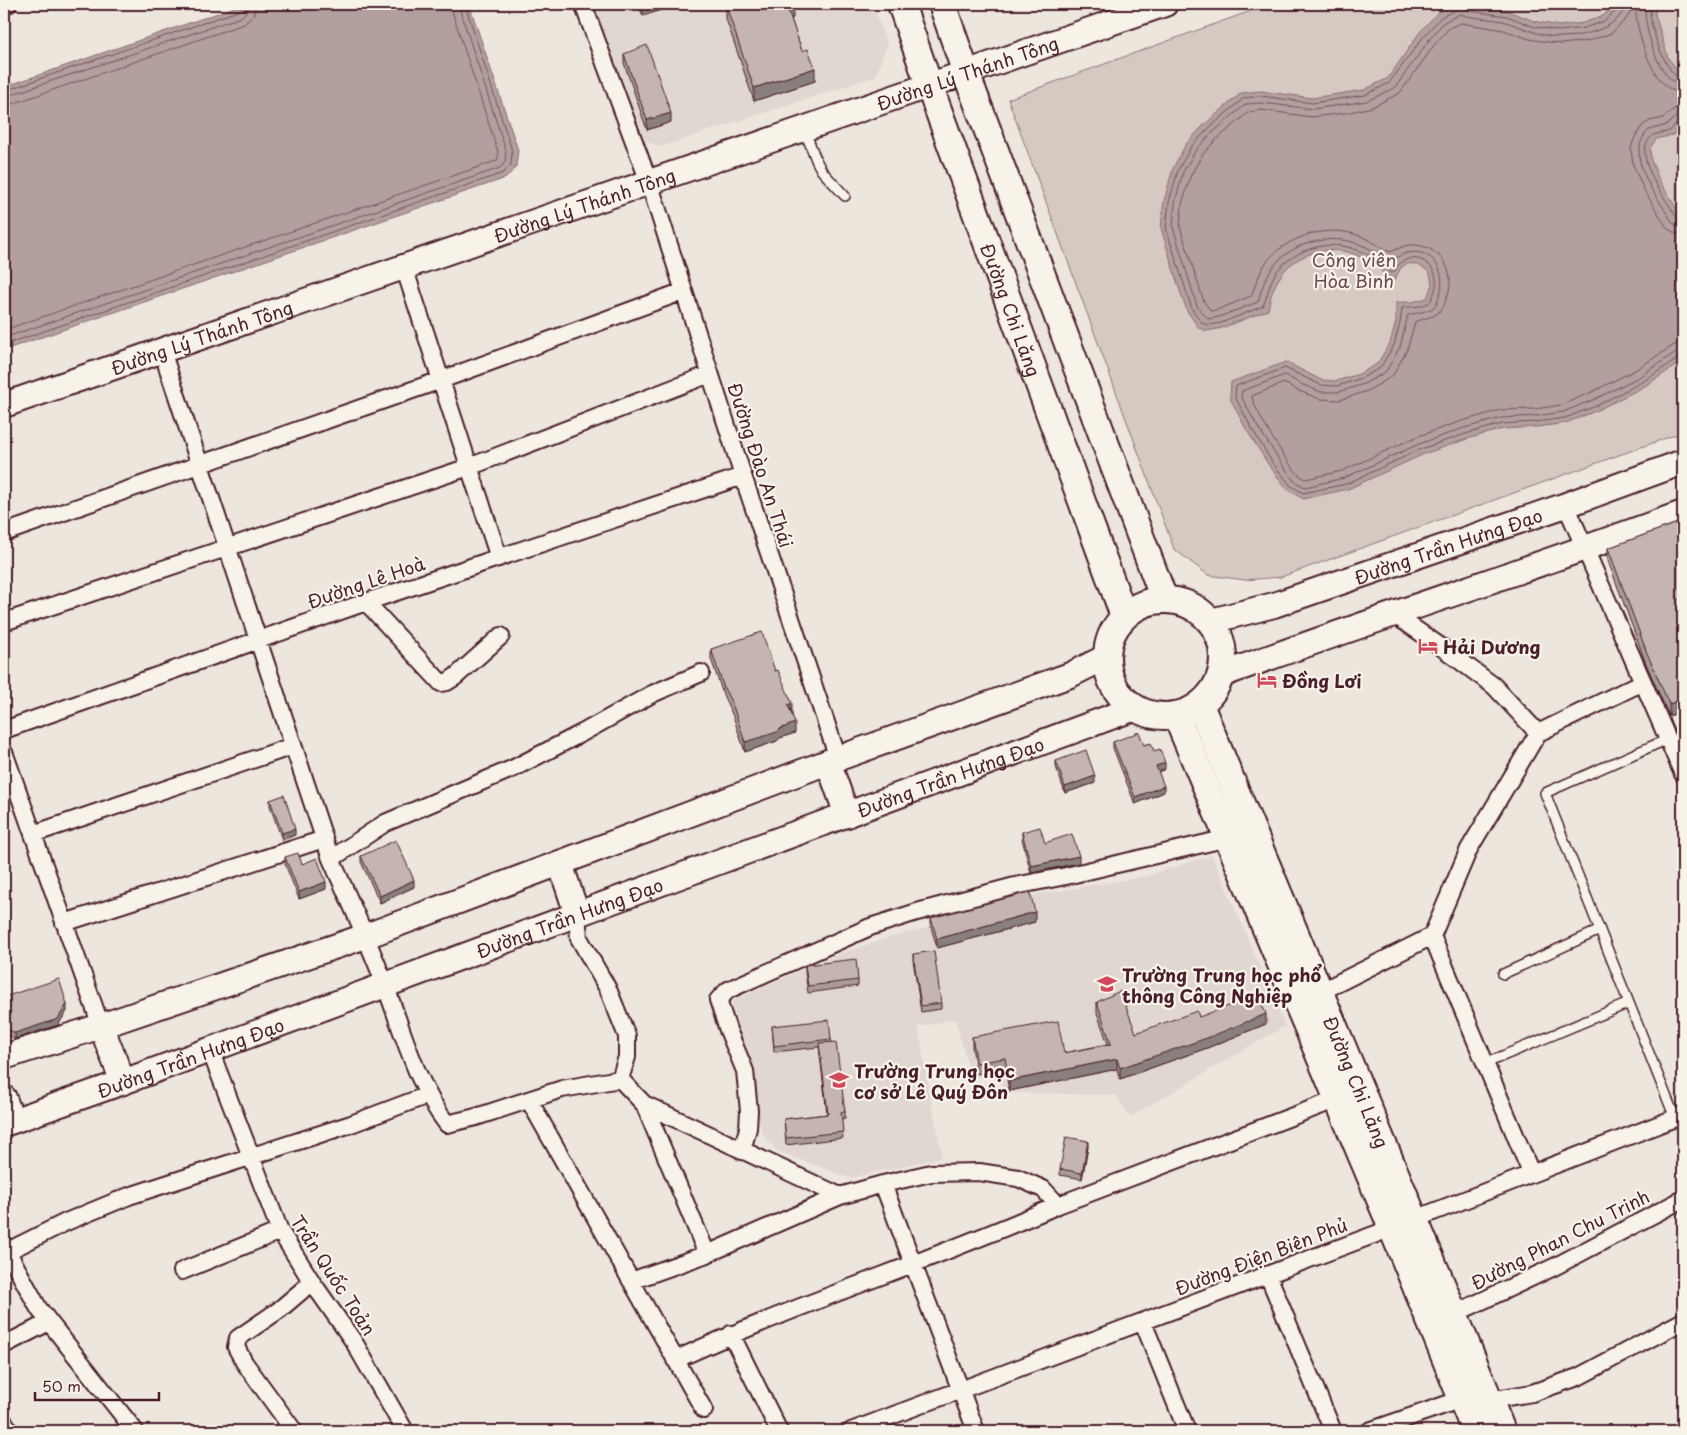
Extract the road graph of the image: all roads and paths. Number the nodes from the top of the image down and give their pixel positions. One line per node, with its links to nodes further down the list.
1 (8, 4): 6 (street)
2 (583, 4): 10 (street, Đường Đào An Thái)
3 (901, 4): 8 (main road, Đường Chi Lăng)
4 (942, 4): 7 (main road)
5 (1165, 4): 7 (main road, Đường Lý Thánh Tông)
6 (4, 5)
7 (966, 72): 8 (main road, Đường Lý Thánh Tông); 28 (main road)
8 (929, 85): 9 (main road, Đường Lý Thánh Tông); 31 (main road, Đường Chi Lăng)
9 (804, 129): 10 (main road, Đường Lý Thánh Tông); 11 (lane)
10 (649, 182): 12 (main road, Đường Lý Thánh Tông); 13 (street, Đường Đào An Thái)
11 (845, 196)
12 (404, 267): 14 (main road, Đường Lý Thánh Tông); 16 (street)
13 (684, 291): 15 (street, Đường Đào An Thái); 16 (street)
14 (162, 351): 17 (main road, Đường Lý Thánh Tông); 19 (street)
15 (710, 374): 20 (street); 21 (street, Đường Đào An Thái)
16 (441, 380): 19 (street); 20 (street)
17 (4, 406)
18 (1683, 462): 22 (main road, Đường Trần Hưng Đạo)
19 (199, 464): 24 (street); 25 (street)
20 (470, 467): 25 (street); 27 (street)
21 (743, 476): 27 (street, Đường Lê Hoà); 48 (street, Đường Đào An Thái)
22 (1566, 505): 26 (street); 32 (main road, Đường Trần Hưng Đạo)
23 (1683, 513): 26 (main road)
24 (4, 532)
25 (227, 548): 33 (street); 35 (street)
26 (1585, 549): 30 (main road); 39 (street)
27 (499, 558): 29 (street, Đường Lê Hoà)
28 (1164, 599): 31 (main road); 32 (main road)
29 (366, 602): 34 (street); 35 (street, Đường Lê Hoà)
30 (1393, 614): 38 (main road); 44 (street)
31 (1124, 616): 36 (main road)
32 (1211, 620): 38 (main road)
33 (4, 622)
34 (501, 636)
35 (258, 640): 43 (street, Đường Lê Hoà); 46 (street)
36 (1106, 658): 41 (main road); 48 (main road)
37 (701, 673): 54 (street)
38 (1221, 674): 40 (main road)
39 (1643, 682): 44 (street); 45 (street)
40 (1200, 705): 42 (main road); 63 (main road, Đường Chi Lăng)
41 (1135, 708): 42 (main road); 50 (main road, Đường Trần Hưng Đạo)
42 (1176, 715): 52 (main road, Đường Chi Lăng)
43 (4, 730)
44 (1538, 733): 60 (street)
45 (1674, 743): 49 (street); 58 (lane)
46 (293, 746): 51 (street); 53 (street)
47 (4, 752): 51 (street)
48 (833, 760): 50 (main road); 55 (main road)
49 (1683, 774)
50 (847, 814): 56 (main road, Đường Trần Hưng Đạo)
51 (33, 834): 57 (street)
52 (1228, 838): 63 (main road, Đường Chi Lăng); 78 (street)
53 (324, 839): 54 (street); 57 (street)
54 (331, 859): 59 (street)
55 (560, 862): 56 (main road); 59 (main road)
56 (577, 914): 62 (main road, Đường Trần Hưng Đạo); 69 (street)
57 (64, 923): 65 (street)
58 (1600, 930): 61 (lane); 64 (lane)
59 (366, 936): 62 (street); 65 (main road)
60 (1432, 936): 63 (street); 68 (street)
61 (1503, 974)
62 (385, 985): 66 (main road, Đường Trần Hưng Đạo); 71 (street)
63 (1309, 997): 73 (main road, Đường Chi Lăng); 85 (main road, Đường Chi Lăng)
64 (1629, 1003): 68 (lane); 76 (lane)
65 (101, 1026): 67 (main road); 70 (main road)
66 (210, 1050): 70 (main road, Đường Trần Hưng Đạo); 79 (street, Trần Quốc Toản)
67 (4, 1057)
68 (1486, 1063): 80 (street)
69 (620, 1079): 74 (street); 75 (street)
70 (123, 1082): 77 (main road, Đường Trần Hưng Đạo)
71 (428, 1095): 74 (street); 79 (street)
72 (4, 1098): 77 (main road)
73 (1338, 1099): 84 (street); 85 (main road, Đường Chi Lăng)
74 (529, 1100): 92 (street)
75 (644, 1104): 78 (street); 88 (street)
76 (1679, 1116): 80 (street, Đường Điện Biên Phủ)
77 (8, 1123)
78 (742, 1151): 82 (street)
79 (251, 1157): 86 (street, Trần Quốc Toản); 87 (street)
80 (1531, 1173): 85 (street, Đường Điện Biên Phủ)
81 (883, 1184): 82 (street); 84 (street); 89 (street)
82 (840, 1196): 88 (street)
83 (1683, 1199): 94 (street, Đường Phan Chu Trinh)
84 (1058, 1205): 89 (street)
85 (1403, 1223): 91 (street, Đường Điện Biên Phủ); 94 (main road, Đường Chi Lăng); 102 (main road, Đường Chi Lăng)
86 (280, 1231): 90 (street); 93 (street, Trần Quốc Toản)
87 (5, 1250): 96 (street)
88 (707, 1254): 92 (street)
89 (914, 1264): 98 (street); 101 (street)
90 (182, 1271)
91 (1268, 1275): 97 (street, Đường Điện Biên Phủ); 114 (street)
92 (631, 1281): 100 (street)
93 (312, 1282): 108 (street); 109 (street, Trần Quốc Toản)
94 (1454, 1314): 103 (main road, Đường Chi Lăng)
95 (1683, 1320): 103 (street)
96 (49, 1322): 99 (street); 107 (street)
97 (1143, 1322): 101 (street, Đường Điện Biên Phủ); 113 (street)
98 (731, 1334): 100 (street); 110 (street)
99 (4, 1345)
100 (676, 1360): 104 (street)
101 (960, 1390): 111 (street, Đường Điện Biên Phủ); 112 (street)
102 (1462, 1400): 103 (street); 115 (street); 116 (main road, Đường Chi Lăng)
103 (1489, 1400): 117 (main road, Đường Chi Lăng)
104 (704, 1410)
105 (4, 1422): 106 (street)
106 (10, 1431)
107 (135, 1431)
108 (294, 1431)
109 (405, 1431)
110 (779, 1431)
111 (851, 1431)
112 (976, 1431)
113 (1186, 1431)
114 (1333, 1431)
115 (1369, 1431)
116 (1475, 1431)
117 (1502, 1431)

